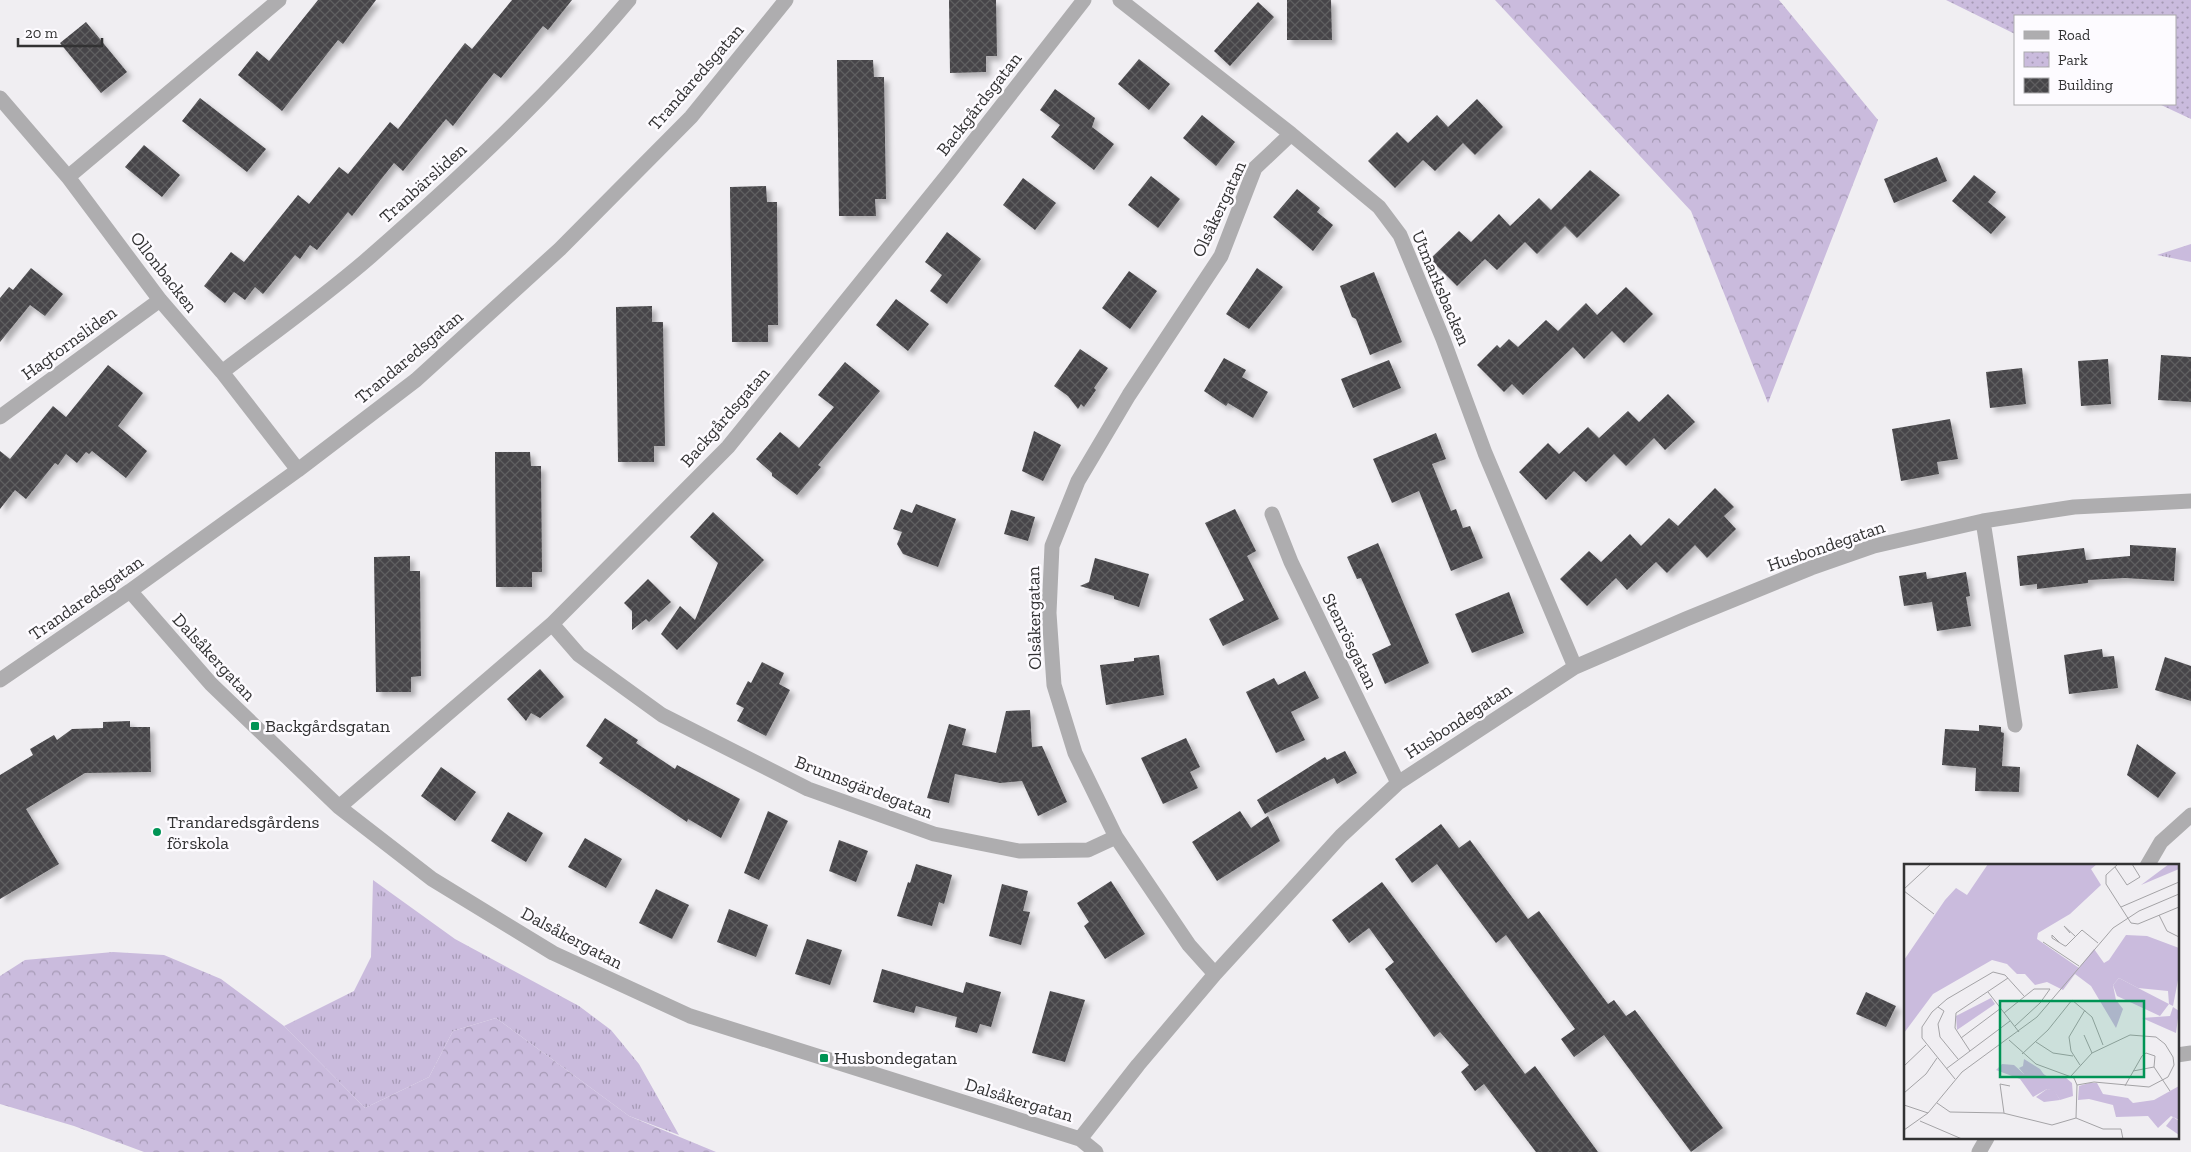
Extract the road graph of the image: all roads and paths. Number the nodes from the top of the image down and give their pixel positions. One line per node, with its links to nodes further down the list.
1 (279, 0): 8 (street)
2 (629, 0): 10 (street, Tranbärsliden)
3 (786, 0): 12 (street, Trandaredsgatan)
4 (1084, 0): 17 (street, Backgårdsgatan)
5 (1120, 0): 7 (street, Utmarksbacken)
6 (3, 107): 8 (street, Ollonbacken)
7 (1291, 134): 18 (street, Utmarksbacken); 24 (street, Olsåkergatan)
8 (68, 177): 9 (street, Ollonbacken)
9 (160, 300): 10 (street, Ollonbacken); 11 (street, Hagtornsliden)
10 (222, 372): 12 (street, Ollonbacken)
11 (0, 417)
12 (298, 470): 16 (street, Trandaredsgatan)
13 (2191, 501): 15 (street, Husbondegatan)
14 (1272, 514): 21 (street, Stenrösgatan)
15 (1983, 521): 18 (street, Husbondegatan); 20 (street)
16 (130, 591): 19 (street, Trandaredsgatan); 22 (street, Dalsåkergatan)
17 (552, 624): 22 (street, Backgårdsgatan); 24 (street, Brunnsgärdegatan)
18 (1575, 667): 21 (street, Husbondegatan)
19 (0, 680)
20 (2015, 725)
21 (1398, 783): 26 (street, Husbondegatan)
22 (338, 807): 29 (street, Dalsåkergatan)
23 (2191, 815): 25 (street)
24 (1116, 837): 26 (street, Olsåkergatan)
25 (2148, 864)
26 (1215, 974): 29 (street, Husbondegatan)
27 (2191, 1053): 28 (street)
28 (2178, 1055)
29 (1080, 1139): 31 (street, Dalsåkergatan)
30 (1986, 1140): 32 (street)
31 (1096, 1152)
32 (1979, 1152)

